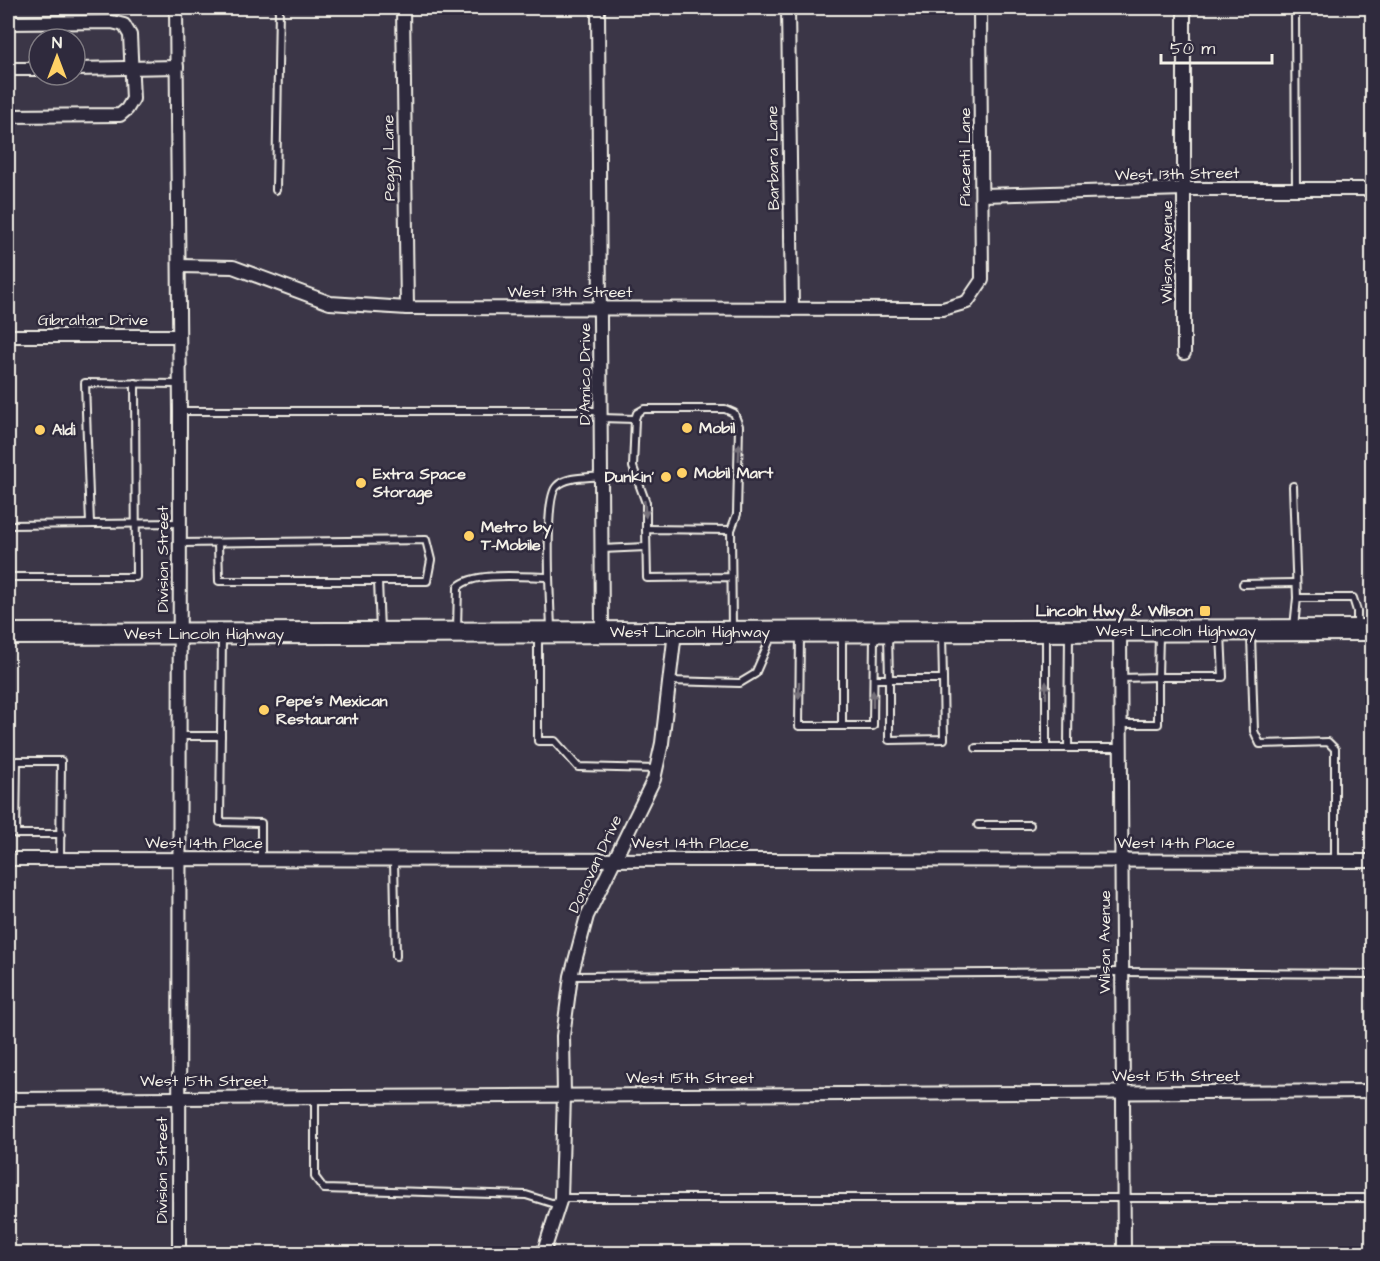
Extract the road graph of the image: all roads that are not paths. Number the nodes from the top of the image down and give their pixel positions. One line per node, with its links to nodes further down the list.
1 (176, 8): 10 (street, Division Street)
2 (279, 8): 19 (lane)
3 (403, 8): 23 (street, Peggy Lane)
4 (598, 8): 24 (street, D'Amico Drive)
5 (788, 8): 25 (street, Barbara Lane)
6 (980, 8): 20 (street, Piacenti Lane)
7 (1184, 8): 16 (street, Wilson Avenue)
8 (1295, 8): 17 (lane)
9 (8, 23): 14 (street)
10 (177, 68): 14 (street); 21 (street, Division Street)
11 (8, 69): 12 (street)
12 (27, 69)
13 (87, 69): 14 (street)
14 (132, 69): 15 (street)
15 (8, 116)
16 (1184, 189): 17 (street, West 13th Street); 20 (street, West 13th Street); 28 (street, Wilson Avenue)
17 (1296, 189): 18 (street, West 13th Street)
18 (1372, 189)
19 (276, 190)
20 (983, 195): 22 (street, Piacenti Lane)
21 (179, 266): 23 (street, West 13th Street); 27 (street, Division Street)
22 (967, 302): 25 (street, West 13th Street)
23 (407, 308): 24 (street, West 13th Street)
24 (601, 309): 25 (street, West 13th Street); 32 (street, D'Amico Drive)
25 (792, 309)
26 (8, 336): 27 (street, Gibraltar Drive)
27 (179, 336): 30 (street, Division Street)
28 (1184, 353)
29 (135, 383): 30 (lane); 37 (lane); 38 (lane)
30 (179, 384): 31 (street, Division Street)
31 (180, 411): 32 (lane); 36 (street, Division Street)
32 (601, 414): 33 (lane); 34 (street, D'Amico Drive)
33 (635, 419): 40 (lane, one-way to 40); 41 (lane, one-way to 33)
34 (602, 476): 45 (street, D'Amico Drive); 48 (lane)
35 (1293, 486): 51 (lane)
36 (180, 523): 38 (lane); 42 (street, Division Street)
37 (90, 524): 38 (lane); 39 (lane)
38 (136, 524): 47 (lane)
39 (8, 525)
40 (646, 530): 41 (lane); 44 (lane)
41 (730, 530): 49 (lane)
42 (180, 543): 43 (lane); 74 (street, Division Street)
43 (218, 543): 50 (lane); 50 (lane)
44 (646, 548): 45 (lane); 49 (lane)
45 (602, 549): 72 (street, D'Amico Drive)
46 (8, 563): 47 (lane)
47 (8, 577): 73 (lane)
48 (549, 577): 70 (lane); 71 (lane)
49 (731, 577): 63 (lane)
50 (378, 581): 69 (lane)
51 (1296, 583): 52 (lane); 53 (lane)
52 (1243, 584)
53 (1297, 598): 54 (lane); 61 (lane)
54 (1365, 630): 61 (main road, West Lincoln Highway)
55 (1046, 631): 56 (main road, West Lincoln Highway); 68 (main road, West Lincoln Highway); 87 (lane, one-way to 55)
56 (1069, 631): 57 (main road, West Lincoln Highway); 88 (lane)
57 (1120, 631): 58 (main road, West Lincoln Highway); 77 (street, Wilson Avenue)
58 (1159, 631): 59 (main road, West Lincoln Highway); 76 (lane)
59 (1221, 631): 60 (main road, West Lincoln Highway); 76 (lane)
60 (1251, 631): 61 (main road, West Lincoln Highway); 101 (lane)
61 (1293, 631)
62 (675, 632): 63 (main road, West Lincoln Highway); 72 (main road, West Lincoln Highway); 81 (street, Donovan Drive)
63 (732, 632): 64 (main road, West Lincoln Highway)
64 (774, 632): 65 (main road, West Lincoln Highway); 81 (lane)
65 (800, 632): 66 (main road, West Lincoln Highway); 83 (lane, one-way to 83)
66 (842, 632): 67 (main road, West Lincoln Highway); 83 (lane)
67 (881, 632): 68 (main road, West Lincoln Highway); 78 (lane); 79 (lane)
68 (941, 632): 80 (lane)
69 (380, 633): 70 (main road, West Lincoln Highway); 75 (main road, West Lincoln Highway)
70 (456, 633): 71 (main road, West Lincoln Highway)
71 (545, 633): 72 (main road, West Lincoln Highway); 90 (lane)
72 (602, 633)
73 (9, 634): 74 (main road, West Lincoln Highway)
74 (180, 634): 75 (main road, West Lincoln Highway); 84 (street, Division Street)
75 (222, 634): 85 (lane)
76 (1158, 677): 77 (lane); 82 (lane)
77 (1120, 678): 82 (street, Wilson Avenue)
78 (874, 679): 79 (lane); 83 (lane, one-way to 78)
79 (889, 679): 80 (lane); 80 (lane)
80 (943, 679)
81 (669, 681): 90 (street, Donovan Drive)
82 (1120, 724): 89 (street, Wilson Avenue)
83 (842, 726)
84 (179, 736): 85 (lane); 96 (street, Division Street)
85 (221, 736): 98 (lane)
86 (976, 748): 87 (lane)
87 (1046, 748): 88 (lane)
88 (1068, 748): 89 (lane)
89 (1120, 748): 100 (street, Wilson Avenue)
90 (656, 769): 97 (street, Donovan Drive)
91 (978, 825): 92 (lane)
92 (1030, 825)
93 (61, 834): 93 (lane); 95 (lane)
94 (8, 859): 95 (street, West 14th Place)
95 (60, 859): 96 (street, West 14th Place)
96 (178, 859): 98 (street, West 14th Place); 111 (street, Division Street)
97 (616, 859): 99 (street, West 14th Place); 100 (street, West 14th Place); 106 (street, Donovan Drive)
98 (261, 860): 99 (street, West 14th Place)
99 (394, 860): 103 (lane)
100 (1121, 860): 101 (street, West 14th Place); 104 (street, Wilson Avenue)
101 (1335, 860): 102 (street, West 14th Place)
102 (1372, 861)
103 (396, 956)
104 (1122, 972): 105 (lane); 106 (lane); 108 (street, Wilson Avenue)
105 (1372, 974)
106 (571, 976): 109 (street, Donovan Drive)
107 (1372, 1091): 108 (street, West 15th Street)
108 (1123, 1093): 109 (street, West 15th Street); 113 (street, Wilson Avenue)
109 (564, 1095): 110 (street, West 15th Street); 115 (street, Donovan Drive)
110 (315, 1097): 111 (street, West 15th Street); 115 (lane)
111 (179, 1098): 112 (street, West 15th Street); 116 (street, Division Street)
112 (8, 1099)
113 (1124, 1198): 114 (lane); 115 (lane); 118 (street, Wilson Avenue)
114 (1372, 1198)
115 (559, 1201): 117 (street, Donovan Drive)
116 (179, 1254)
117 (543, 1254)
118 (1124, 1254)

